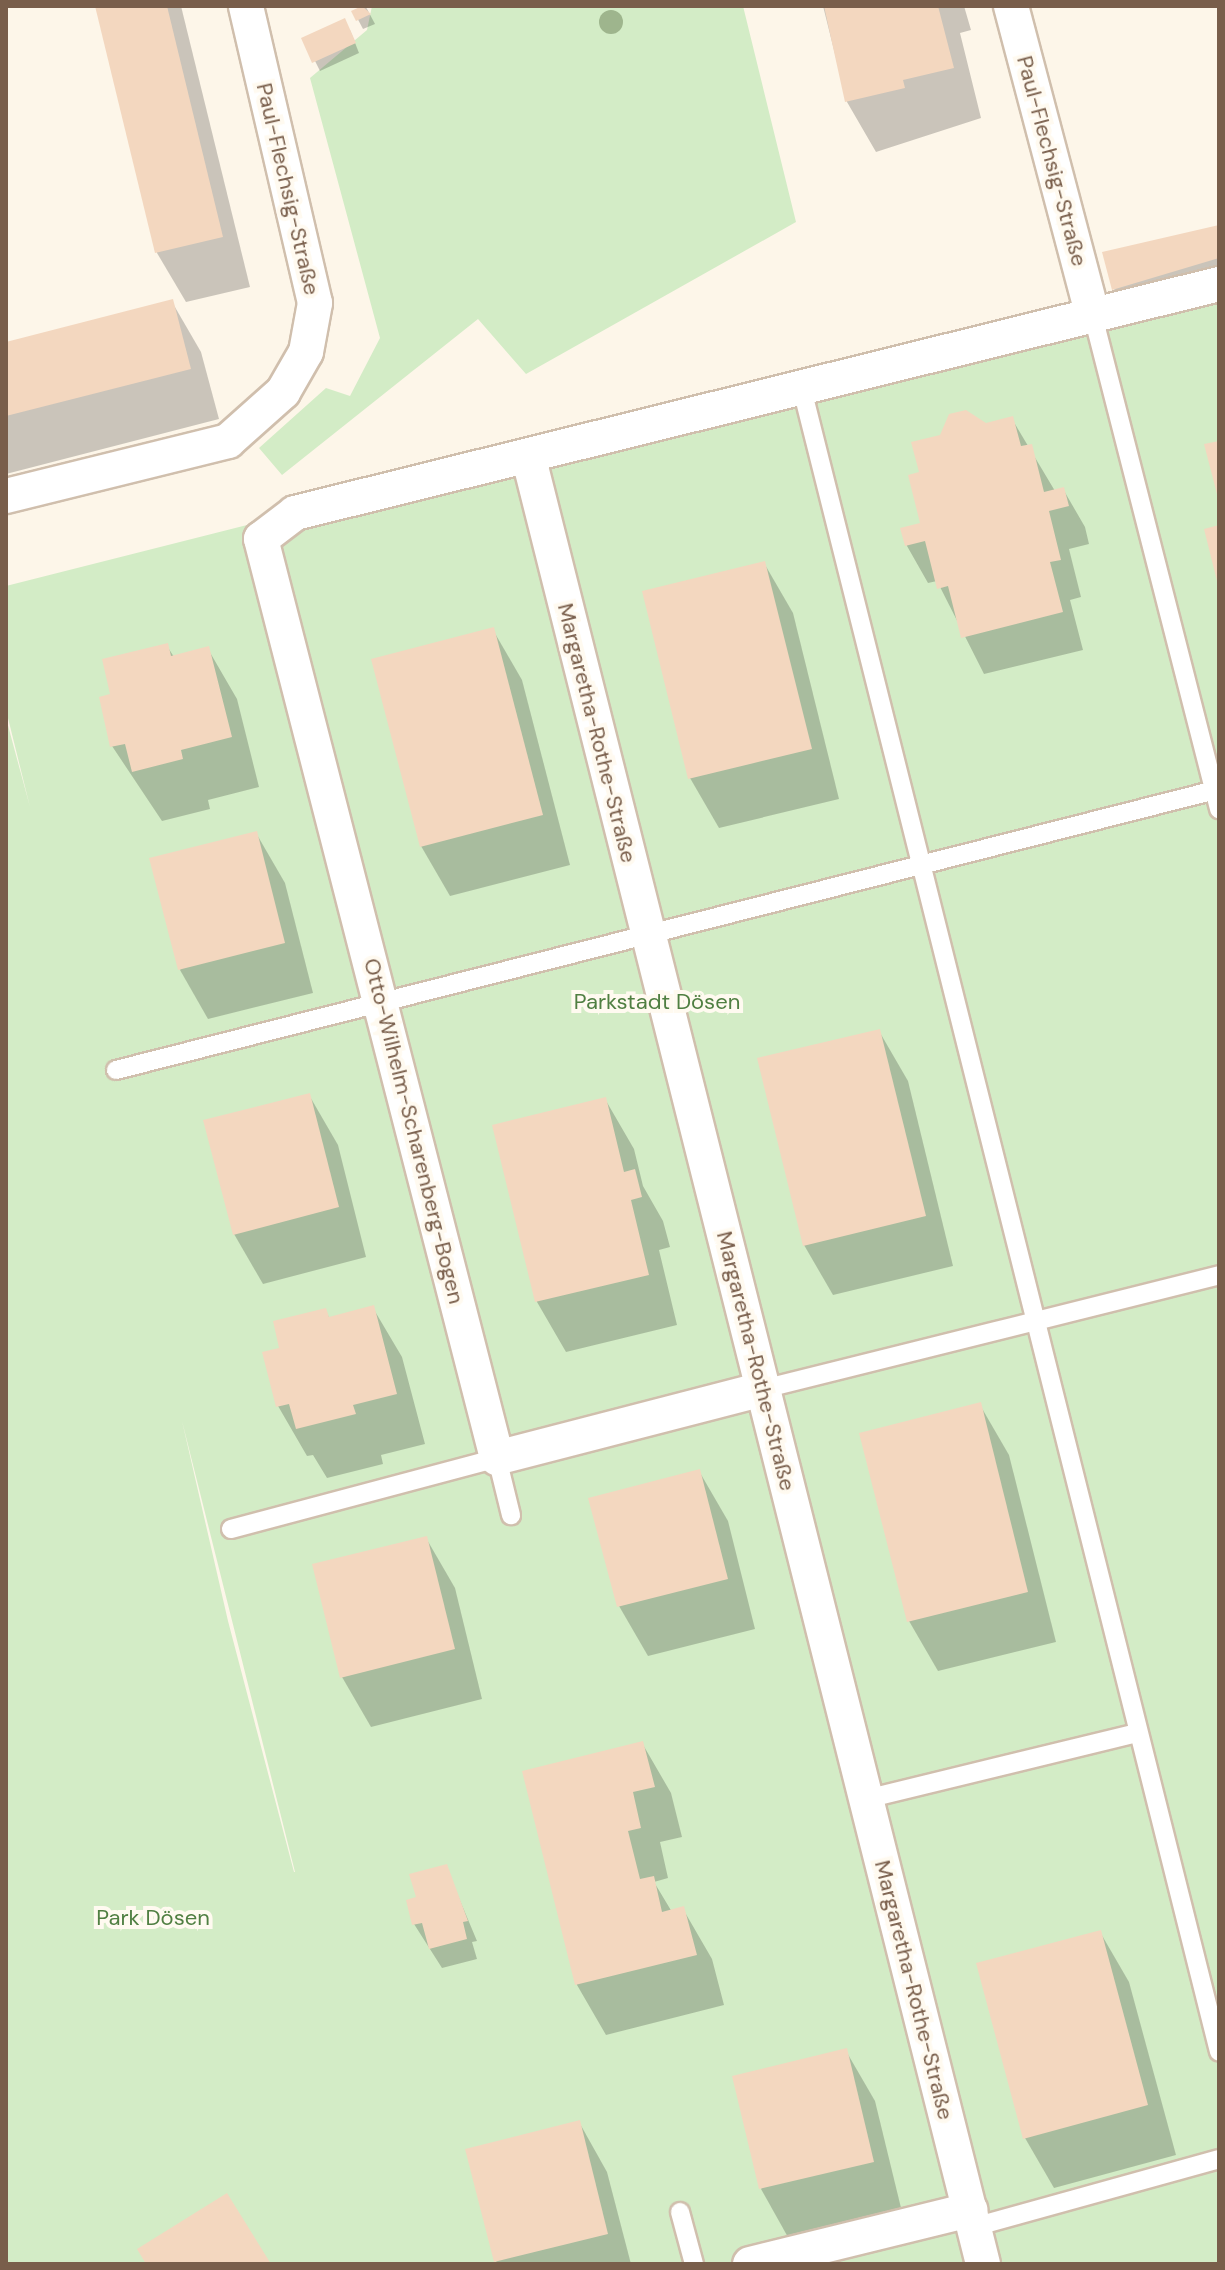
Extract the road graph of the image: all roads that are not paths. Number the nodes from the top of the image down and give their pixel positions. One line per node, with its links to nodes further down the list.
1 (1011, 6): 4 (street, Paul-Flechsig-Straße)
2 (253, 9): 7 (street, Paul-Flechsig-Straße)
3 (1219, 284): 4 (street)
4 (1093, 316): 5 (street); 8 (lane)
5 (802, 389): 6 (street); 9 (lane)
6 (529, 459): 10 (street, Margaretha-Rothe-Straße); 11 (street, Otto-Wilhelm-Scharenberg-Bogen)
7 (6, 496)
8 (1218, 796): 9 (lane)
9 (920, 865): 10 (lane); 14 (lane)
10 (648, 934): 11 (lane); 15 (street, Margaretha-Rothe-Straße)
11 (381, 1001): 12 (lane); 16 (street, Otto-Wilhelm-Scharenberg-Bogen)
12 (116, 1070)
13 (1219, 1275): 14 (lane)
14 (1035, 1322): 15 (lane); 19 (lane)
15 (763, 1389): 16 (street); 20 (street, Margaretha-Rothe-Straße)
16 (497, 1458): 17 (lane); 18 (lane)
17 (511, 1515)
18 (231, 1529)
19 (1137, 1733): 20 (lane); 21 (lane)
20 (866, 1799): 24 (street, Margaretha-Rothe-Straße)
21 (1219, 2052)
22 (1219, 2159): 24 (lane)
23 (680, 2212): 25 (lane)
24 (972, 2218): 26 (street); 27 (street, Margaretha-Rothe-Straße)
25 (694, 2264)
26 (750, 2264)
27 (983, 2264)

